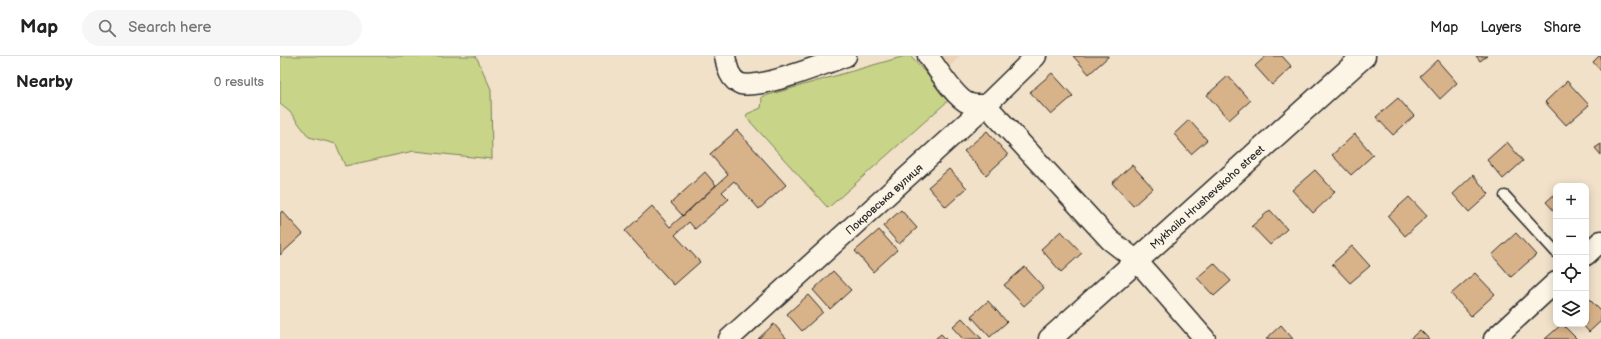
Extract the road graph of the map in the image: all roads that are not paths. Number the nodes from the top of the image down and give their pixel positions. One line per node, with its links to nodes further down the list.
1 (725, 56): 2 (street)
2 (846, 56)
3 (928, 56): 6 (street)
4 (1036, 56): 6 (street, Покровська вулиця)
5 (1364, 56): 11 (street, Mykhaila Hrushevskoho street)
6 (986, 105): 11 (street); 13 (street, Покровська вулиця)
7 (1505, 196): 9 (lane)
8 (1601, 241): 10 (street)
9 (1553, 249)
10 (1589, 252)
11 (1137, 261): 14 (street, Mykhaila Hrushevskoho street); 15 (street)
12 (1553, 285): 16 (street)
13 (729, 339)
14 (1050, 339)
15 (1205, 339)
16 (1494, 339)

